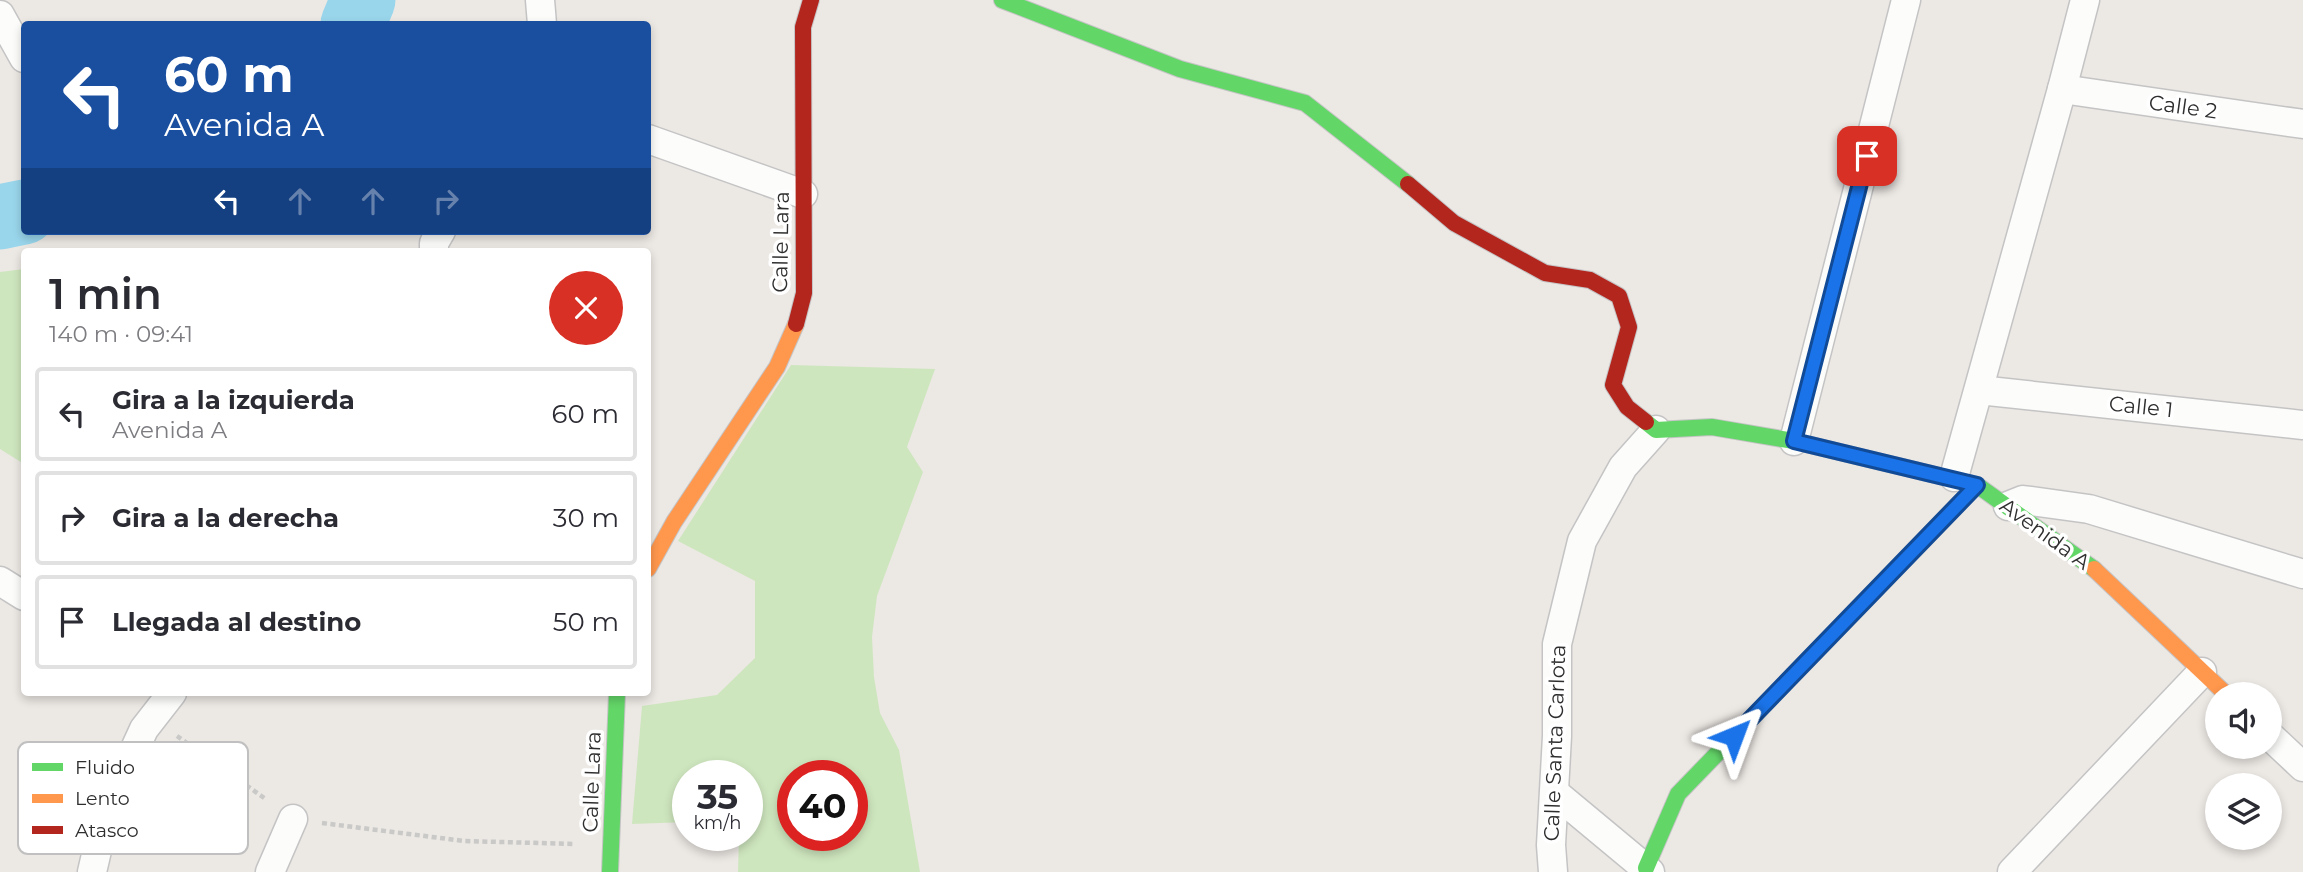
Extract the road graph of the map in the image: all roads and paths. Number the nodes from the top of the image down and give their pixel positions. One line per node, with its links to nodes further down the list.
1 (540, 0): 7 (street)
2 (811, 0): 12 (street, Calle Lara)
3 (1002, 0): 15 (street)
4 (1906, 0): 16 (street)
5 (2085, 0): 9 (street)
6 (0, 15): 8 (street)
7 (542, 21)
8 (21, 53)
9 (2062, 89): 10 (street, Calle 2); 13 (street)
10 (2303, 124)
11 (651, 140): 12 (street)
12 (803, 194): 19 (street, Calle Lara)
13 (1979, 390): 14 (street, Calle 1); 17 (street)
14 (2303, 425)
15 (1656, 430): 16 (street, Avenida A); 33 (street, Calle Santa Carlota)
16 (1794, 441): 17 (street, Avenida A)
17 (1966, 481): 18 (street, Avenida A); 37 (street)
18 (2008, 506): 20 (street); 23 (street, Avenida A)
19 (651, 564)
20 (2303, 573)
21 (0, 582): 22 (street)
22 (21, 594)
23 (2202, 672): 24 (street, Avenida A); 42 (street)
24 (2213, 682)
25 (170, 696): 27 (street)
26 (617, 696): 35 (street, Calle Lara)
27 (152, 718): 28 (street); 29 (path)
28 (138, 742)
29 (186, 742)
30 (2282, 747): 31 (street)
31 (2303, 767)
32 (248, 787): 34 (path)
33 (1555, 793): 37 (street); 41 (street, Calle Santa Carlota)
34 (293, 819): 35 (path); 39 (street)
35 (611, 845): 40 (street, Calle Lara)
36 (96, 854): 38 (street)
37 (1648, 870)
38 (92, 872)
39 (270, 872)
40 (610, 872)
41 (1553, 872)
42 (2012, 872)

